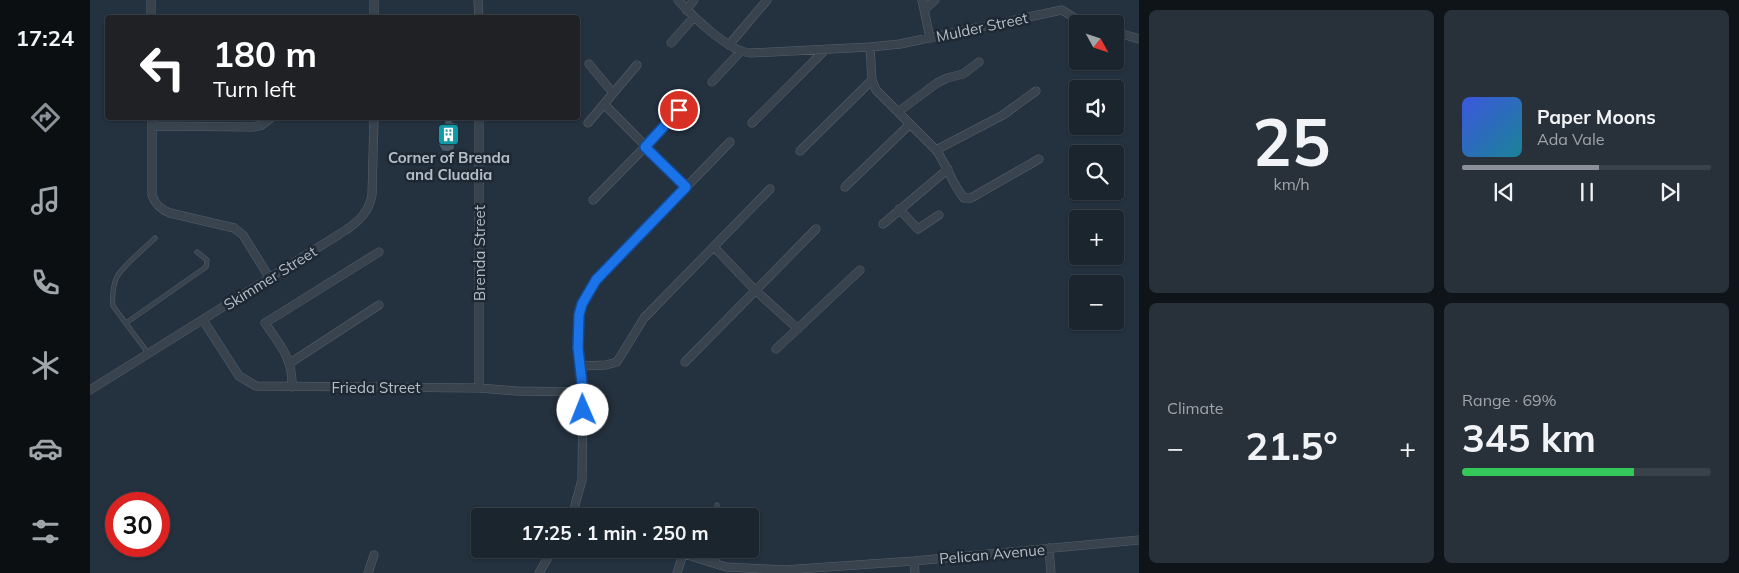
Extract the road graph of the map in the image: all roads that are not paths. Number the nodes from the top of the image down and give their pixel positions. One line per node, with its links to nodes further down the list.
1 (151, 0): 13 (street)
2 (374, 0): 14 (street)
3 (478, 0): 15 (street)
4 (678, 0): 11 (street)
5 (694, 0): 11 (street)
6 (767, 0): 22 (street)
7 (922, 0): 10 (street)
8 (935, 0): 10 (street)
9 (1062, 0): 12 (street)
10 (925, 9): 19 (street)
11 (686, 10): 17 (street)
12 (1062, 10): 16 (street); 19 (street, Mulder Street)
13 (151, 15)
14 (374, 15)
15 (478, 15)
16 (1070, 15)
17 (694, 17): 21 (street); 22 (street)
18 (1124, 35): 20 (street)
19 (930, 38): 23 (street, Mulder Street)
20 (1139, 39)
21 (671, 42)
22 (729, 45): 25 (street)
23 (870, 47): 24 (street, Mulder Street); 29 (street)
24 (826, 49): 25 (street, Mulder Street); 41 (street)
25 (740, 52): 30 (street)
26 (979, 62): 35 (street)
27 (590, 64): 32 (street)
28 (637, 65): 32 (street)
29 (872, 80): 35 (street); 46 (street)
30 (712, 82)
31 (1036, 91): 45 (street)
32 (613, 93): 34 (street)
33 (690, 98): 44 (street)
34 (604, 104): 40 (street); 44 (street)
35 (898, 112): 42 (street)
36 (268, 120): 39 (street)
37 (374, 120): 62 (street, Skimmer Street)
38 (479, 120): 74 (street, Brenda Street)
39 (152, 122): 62 (street)
40 (588, 123)
41 (752, 123)
42 (910, 124): 45 (street); 50 (street)
43 (730, 142): 49 (street)
44 (645, 147): 49 (street); 52 (street)
45 (936, 150): 48 (street)
46 (800, 151)
47 (1039, 159): 48 (street)
48 (948, 170): 53 (street)
49 (686, 187): 72 (street)
50 (844, 187)
51 (770, 189): 58 (street)
52 (592, 200)
53 (899, 209): 54 (street); 55 (street)
54 (939, 216)
55 (883, 224)
56 (816, 229): 63 (street)
57 (154, 238): 66 (lane)
58 (714, 247): 63 (street); 72 (street)
59 (197, 252): 66 (lane)
60 (379, 252): 71 (street)
61 (860, 270): 67 (street)
62 (269, 277): 65 (street, Skimmer Street)
63 (755, 290): 67 (street); 70 (street)
64 (380, 305): 71 (street)
65 (202, 320): 69 (street, Skimmer Street); 73 (street, Frieda Street)
66 (126, 323): 69 (lane)
67 (798, 329): 68 (street)
68 (776, 349)
69 (148, 354): 75 (street, Skimmer Street)
70 (685, 362)
71 (290, 363): 73 (street)
72 (580, 366): 76 (street)
73 (292, 387): 74 (street, Frieda Street)
74 (479, 388): 76 (street, Frieda Street)
75 (90, 390)
76 (583, 392): 77 (street)
77 (577, 508)
78 (1139, 540): 79 (street, Pelican Avenue)
79 (1049, 548): 85 (street, Pelican Avenue); 92 (street)
80 (374, 555): 88 (street)
81 (548, 558): 89 (street)
82 (682, 558): 90 (street)
83 (697, 558): 86 (street, Pelican Avenue)
84 (717, 558): 86 (lane)
85 (914, 561): 87 (street, Pelican Avenue); 91 (street)
86 (717, 564): 87 (street, Pelican Avenue)
87 (784, 572)
88 (368, 573)
89 (539, 573)
90 (676, 573)
91 (915, 573)
92 (1051, 573)

